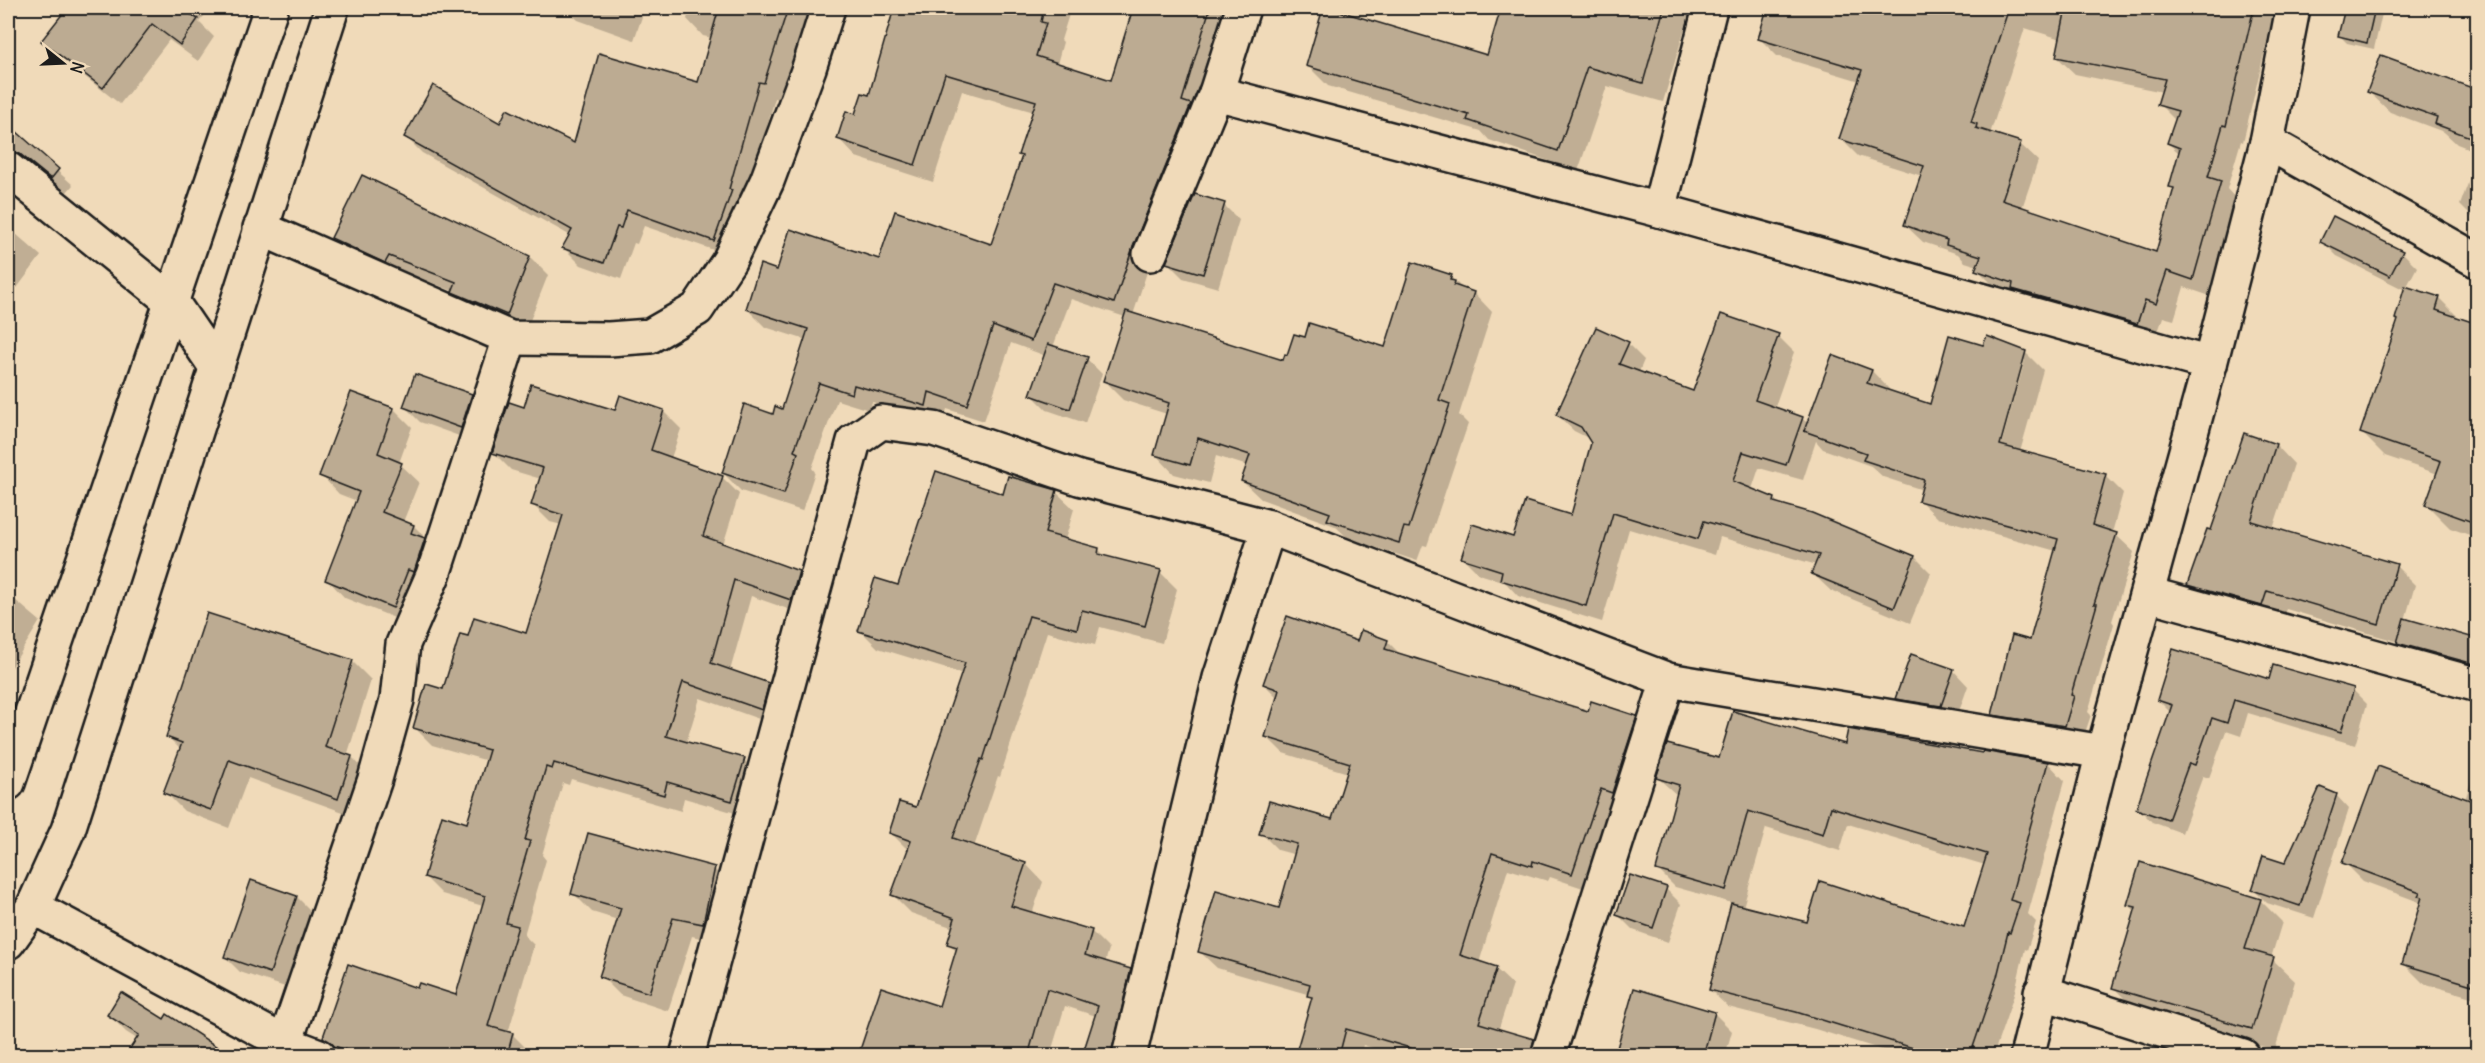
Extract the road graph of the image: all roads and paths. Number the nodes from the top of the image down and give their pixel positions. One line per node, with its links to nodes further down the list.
1 (271, 8): 14 (street)
2 (332, 8): 11 (street)
3 (828, 8): 15 (street)
4 (1243, 8): 7 (street)
5 (1710, 8): 10 (street)
6 (2293, 8): 8 (street)
7 (1216, 93): 10 (street); 12 (street)
8 (2267, 142): 13 (street); 16 (street)
9 (8, 169): 14 (street)
10 (1659, 210): 16 (street)
11 (260, 228): 15 (street); 17 (street)
12 (1150, 254)
13 (2478, 261)
14 (171, 301): 17 (street); 23 (street)
15 (510, 338): 27 (street)
16 (2210, 364): 19 (street)
17 (216, 367): 24 (street)
18 (1269, 527): 20 (street); 29 (street); 30 (street)
19 (2148, 594): 21 (street); 22 (street)
20 (1668, 680): 22 (street); 31 (street)
21 (2478, 685)
22 (2103, 752): 26 (street)
23 (8, 783)
24 (33, 907): 25 (street); 27 (street)
25 (8, 942)
26 (2042, 992): 32 (street); 33 (street)
27 (285, 1043): 28 (street)
28 (319, 1056)
29 (687, 1056)
30 (1129, 1056)
31 (1548, 1056)
32 (2027, 1056)
33 (2243, 1056)

